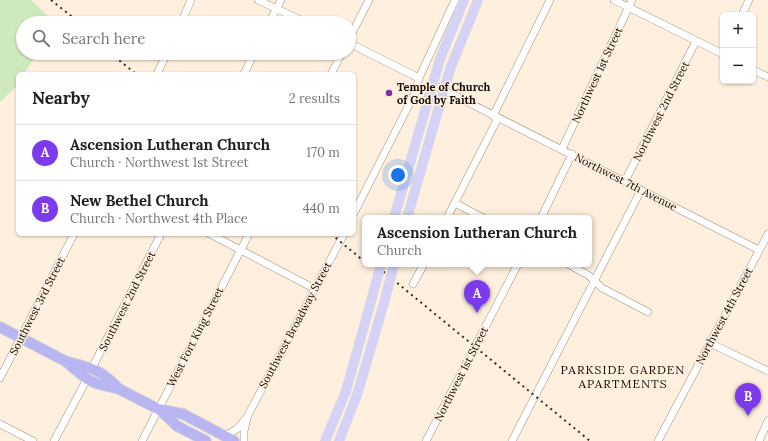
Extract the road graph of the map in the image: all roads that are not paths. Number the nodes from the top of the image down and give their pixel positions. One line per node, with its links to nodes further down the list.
1 (190, 0): 14 (street)
2 (258, 0): 12 (street)
3 (281, 0): 12 (street)
4 (369, 0): 17 (street)
5 (455, 0): 28 (street)
6 (464, 0): 30 (main road)
7 (478, 0): 31 (main road)
8 (550, 0): 32 (street)
9 (614, 0): 11 (street)
10 (749, 0): 13 (street)
11 (630, 3): 18 (street); 33 (street, Northwest 1st Street)
12 (277, 9): 15 (street); 16 (street)
13 (743, 12)
14 (184, 16)
15 (274, 16)
16 (292, 16)
17 (356, 25)
18 (696, 41): 20 (street); 35 (street, Northwest 2nd Street)
19 (356, 46): 28 (street)
20 (720, 53)
21 (164, 60): 24 (street)
22 (251, 60): 25 (street)
23 (338, 60): 26 (street)
24 (158, 72)
25 (245, 72)
26 (332, 72)
27 (756, 72): 29 (street)
28 (419, 78): 37 (street)
29 (768, 78)
30 (432, 84): 31 (street, Northwest 7th Avenue); 39 (main road)
31 (443, 89): 32 (street, Northwest 7th Avenue); 40 (main road)
32 (495, 117): 33 (street, Northwest 7th Avenue); 38 (street)
33 (562, 149): 34 (street, Northwest 7th Avenue)
34 (572, 154): 35 (street, Northwest 7th Avenue); 43 (street)
35 (625, 181): 36 (street, Northwest 7th Avenue)
36 (641, 190): 51 (street, Northwest 7th Avenue); 57 (street)
37 (357, 200)
38 (455, 203): 41 (street); 42 (street)
39 (395, 215)
40 (408, 215)
41 (449, 215)
42 (477, 215)
43 (542, 215)
44 (768, 234): 51 (street, Northwest 4th Street)
45 (73, 236): 62 (street, Southwest 3rd Street)
46 (160, 236): 65 (street, Southwest 2nd Street)
47 (214, 236): 50 (street)
48 (248, 236): 50 (street, West Fort King Street)
49 (343, 236): 59 (street, Southwest Broadway Street)
50 (240, 250): 59 (street); 70 (street, West Fort King Street)
51 (759, 250): 63 (street, Northwest 4th Street)
52 (380, 267): 80 (main road, bridge)
53 (393, 267): 81 (main road, bridge)
54 (422, 267): 58 (street)
55 (516, 267): 82 (street, Northwest 1st Street)
56 (573, 267): 57 (street)
57 (595, 281): 60 (street); 83 (street)
58 (413, 284)
59 (314, 289): 71 (street, Southwest Broadway Street)
60 (648, 312)
61 (0, 327): 62 (highway)
62 (21, 338): 64 (highway); 67 (street, Southwest 3rd Street)
63 (710, 343): 66 (street); 84 (street, Northwest 4th Street)
64 (64, 361): 65 (highway); 68 (highway)
65 (92, 368): 69 (highway)
66 (768, 371)
67 (0, 378)
68 (87, 379): 69 (highway); 76 (street)
69 (119, 389): 70 (highway)
70 (158, 409): 74 (highway); 77 (street, West Fort King Street); 78 (highway)
71 (247, 417): 74 (street, Southwest Broadway Street); 79 (street, Southwest Broadway Street)
72 (768, 422): 85 (street)
73 (0, 424): 75 (street)
74 (229, 439)
75 (33, 441)
76 (54, 441)
77 (142, 441)
78 (206, 441)
79 (244, 441)
80 (325, 441)
81 (339, 441)
82 (426, 441)
83 (512, 441)
84 (658, 441)
85 (759, 441)

